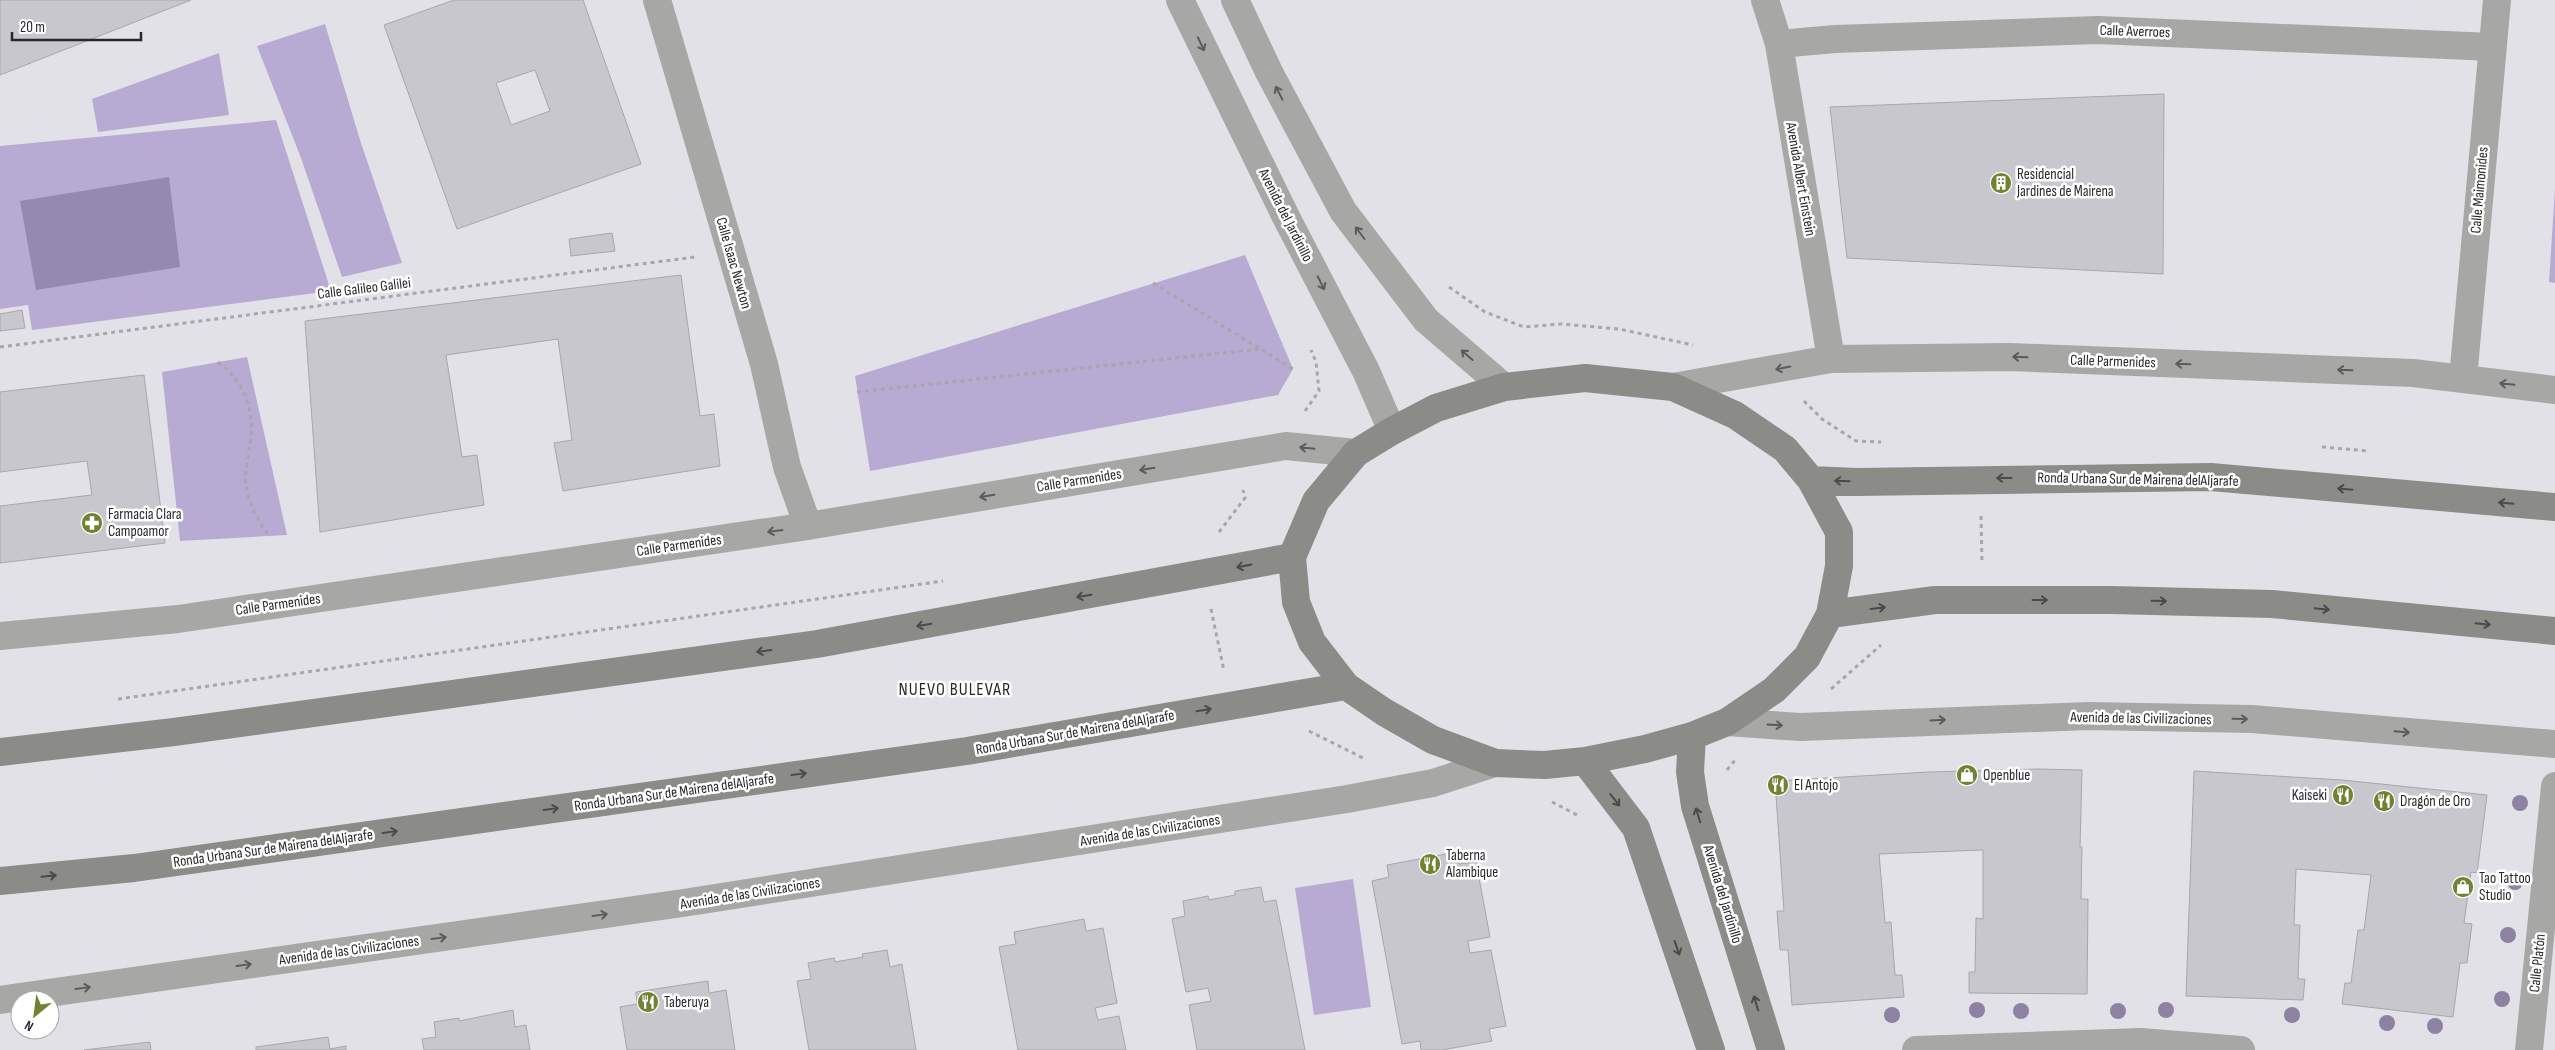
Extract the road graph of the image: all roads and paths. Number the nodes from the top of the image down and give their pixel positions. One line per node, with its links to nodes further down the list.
1 (657, 0): 8 (street, Calle Isaac Newton)
2 (1180, 0): 20 (street, Avenida del Jardinillo, one-way to 20)
3 (1235, 0): 16 (street, one-way to 3)
4 (1765, 0): 6 (street, Avenida Albert Einstein)
5 (2497, 0): 7 (street, Calle Maimonides)
6 (1779, 44): 7 (street, Calle Averroes); 12 (street, Avenida Albert Einstein)
7 (2492, 47): 15 (street, Calle Maimonides)
8 (731, 252): 10 (path, Calle Galileo Galilei); 25 (street, Calle Isaac Newton)
9 (1153, 283): 11 (path)
10 (0, 347)
11 (1260, 349): 14 (path); 19 (path)
12 (1831, 359): 15 (street, Calle Parmenides, one-way to 12); 17 (street, Calle Parmenides, one-way to 17)
13 (218, 362): 26 (path)
14 (1293, 369)
15 (2463, 379): 18 (street, Calle Parmenides, one-way to 15)
16 (1504, 387): 17 (street); 20 (street)
17 (1673, 387): 23 (street)
18 (2555, 390)
19 (857, 392)
20 (1392, 431): 21 (street)
21 (1356, 453): 25 (street, Calle Parmenides, one-way to 25); 27 (street)
22 (1980, 479): 23 (street, Ronda Urbana Sur de Mairena delAljarafe, one-way to 23); 24 (street, Ronda Urbana Sur de Mairena delAljarafe, one-way to 22); 29 (path)
23 (1811, 480): 30 (street)
24 (2555, 507)
25 (808, 526): 32 (street, Calle Parmenides, one-way to 32)
26 (270, 537)
27 (1292, 557): 28 (street, one-way to 28); 34 (street)
28 (1204, 574): 35 (path); 41 (street, one-way to 41)
29 (1984, 601): 30 (street, one-way to 29); 31 (street, one-way to 31)
30 (1830, 614): 36 (street)
31 (2555, 631)
32 (0, 636)
33 (1888, 638): 37 (path)
34 (1346, 686): 35 (street, Ronda Urbana Sur de Mairena delAljarafe); 44 (street)
35 (1230, 706): 50 (street, Ronda Urbana Sur de Mairena delAljarafe, one-way to 35)
36 (1727, 722): 37 (street, Avenida de las Civilizaciones, one-way to 37); 39 (street)
37 (1800, 727): 40 (street, Avenida de las Civilizaciones, one-way to 40)
38 (1302, 728): 46 (path)
39 (1692, 736): 43 (street); 47 (street, Avenida del Jardinillo)
40 (2555, 744)
41 (0, 752)
42 (1740, 755): 47 (path)
43 (1585, 761): 44 (street); 49 (street, one-way to 49)
44 (1495, 763): 46 (street, Avenida de las Civilizaciones)
45 (2555, 786): 56 (street, Calle Platón)
46 (1416, 787): 51 (street, Avenida de las Civilizaciones, one-way to 46)
47 (1694, 799): 53 (street, Avenida del Jardinillo, one-way to 47)
48 (1550, 802): 49 (path)
49 (1629, 818): 52 (street, one-way to 52)
50 (0, 881)
51 (0, 1000)
52 (1711, 1050)
53 (1771, 1050)
54 (1916, 1050): 55 (street)
55 (2241, 1050)
56 (2529, 1050)

